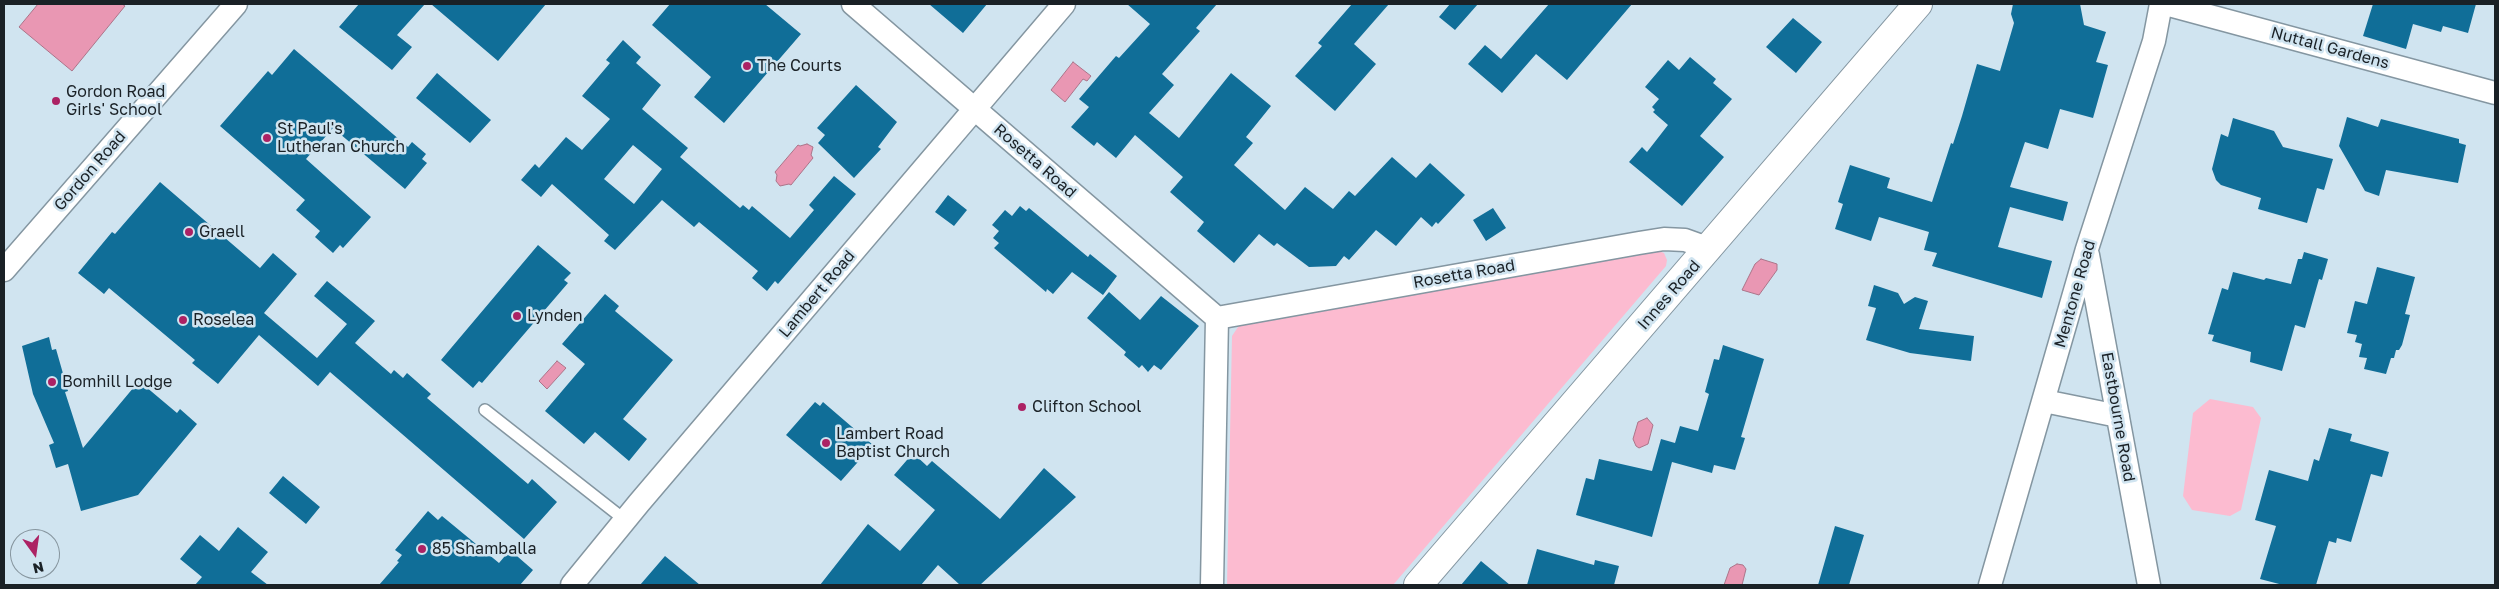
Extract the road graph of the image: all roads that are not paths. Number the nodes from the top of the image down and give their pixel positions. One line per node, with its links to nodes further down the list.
1 (236, 4): 10 (street, Gordon Road)
2 (853, 4): 7 (street, Rosetta Road)
3 (1064, 4): 7 (street, Lambert Road)
4 (1918, 4): 8 (street, Innes Road)
5 (2163, 4): 6 (street, Nuttall Gardens); 9 (street, Mentone Road)
6 (2495, 93)
7 (975, 109): 11 (street, Rosetta Road); 15 (street, Lambert Road)
8 (1710, 249): 11 (street, Rosetta Road); 18 (street, Innes Road)
9 (2087, 249): 12 (street, Mentone Road); 14 (street, Eastbourne Road)
10 (4, 270)
11 (1217, 318): 17 (street)
12 (2044, 400): 14 (street); 19 (street, Mentone Road)
13 (486, 410): 15 (lane)
14 (2118, 416): 20 (street, Eastbourne Road)
15 (625, 520): 16 (street, Lambert Road)
16 (572, 585)
17 (1212, 585)
18 (1418, 585)
19 (1990, 585)
20 (2149, 585)

